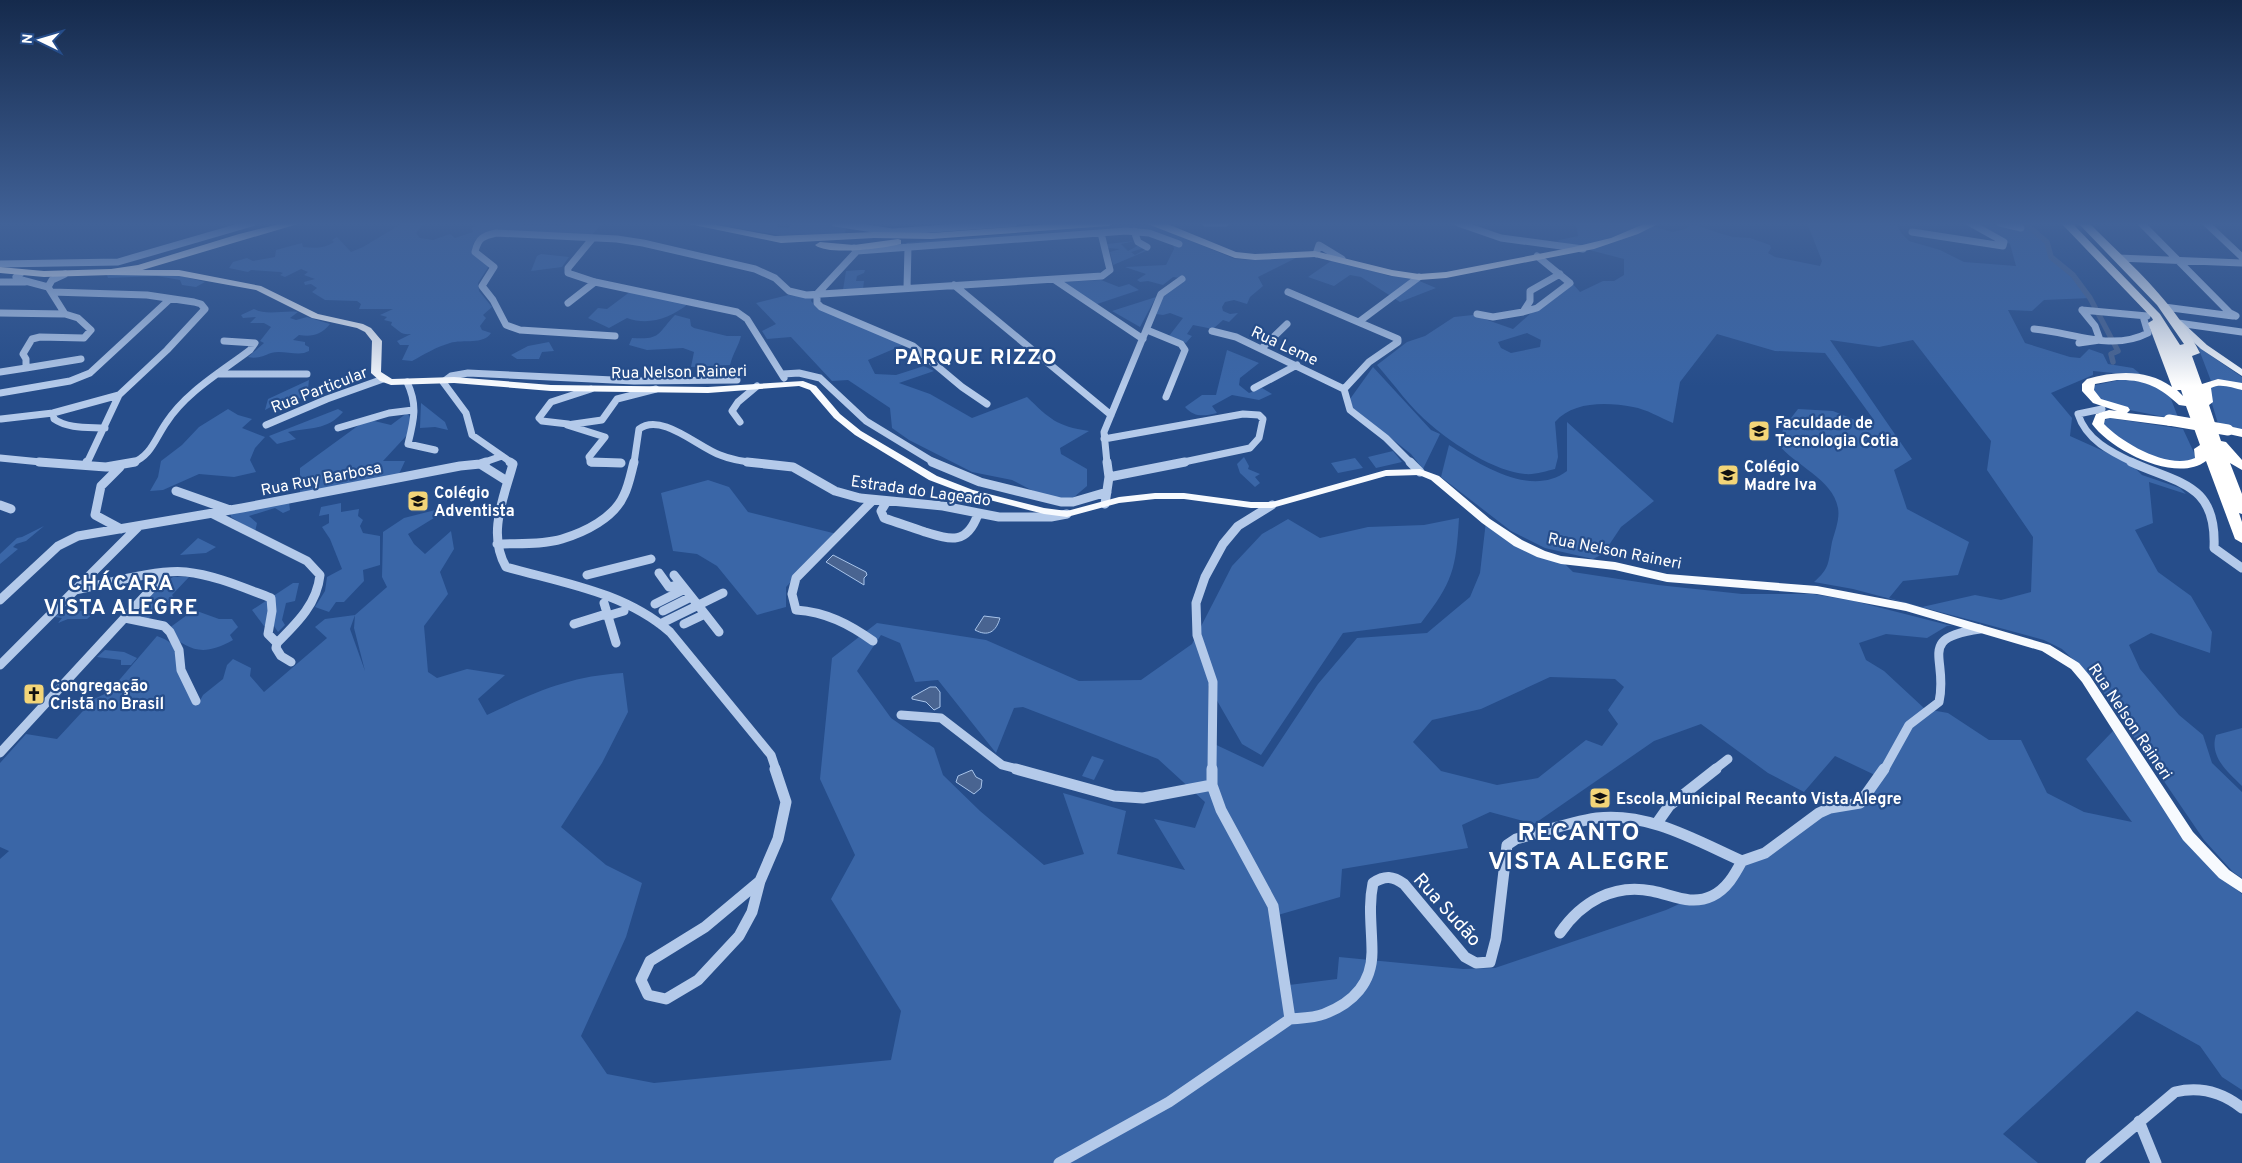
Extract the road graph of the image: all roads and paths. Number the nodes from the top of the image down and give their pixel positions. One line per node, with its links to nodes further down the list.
1 (22, 277): 23 (street)
2 (55, 277): 23 (street)
3 (199, 277): 60 (main road)
4 (487, 277): 45 (street)
5 (581, 277): 20 (street)
6 (773, 277): 26 (street)
7 (831, 277): 26 (street)
8 (907, 277): 22 (street)
9 (1092, 277): 19 (street)
10 (1419, 277): 37 (street)
11 (1554, 277): 31 (street)
12 (1563, 277): 31 (street)
13 (2109, 277): 35 (highway)
14 (2122, 277): 40 (highway)
15 (2128, 277): 77 (highway)
16 (2136, 277): 30 (highway)
17 (2198, 277): 36 (street)
18 (1182, 279): 42 (street)
19 (1055, 280): 21 (street); 46 (street)
20 (595, 282): 29 (street); 59 (street)
21 (954, 285): 22 (street); 81 (street)
22 (907, 288): 26 (street)
23 (50, 290): 25 (street); 28 (street)
24 (1288, 292): 37 (street)
25 (77, 293): 27 (street); 28 (street)
26 (817, 294): 76 (street)
27 (170, 299): 72 (street); 73 (street)
28 (58, 303): 33 (street)
29 (568, 303)
30 (2164, 307): 36 (street); 38 (highway)
31 (1523, 312): 34 (street)
32 (0, 314): 33 (street)
33 (65, 314): 54 (street)
34 (1477, 314)
35 (2145, 316): 48 (street); 50 (street); 71 (highway)
36 (2239, 316)
37 (1360, 321): 70 (street)
38 (2178, 323): 44 (street); 56 (main road); 65 (highway)
39 (1287, 324): 51 (street)
40 (2164, 325): 71 (highway); 118 (highway)
41 (2034, 329): 48 (street)
42 (1148, 330): 46 (street); 74 (street)
43 (1212, 331): 51 (street, Rua Leme)
44 (2242, 332)
45 (615, 336)
46 (1143, 339): 81 (street)
47 (224, 341): 57 (street)
48 (2103, 341): 49 (street); 50 (street)
49 (2079, 343)
50 (2118, 343)
51 (1261, 349): 53 (street, Rua Leme)
52 (81, 359): 54 (street)
53 (1297, 365): 67 (street); 70 (street, Rua Leme)
54 (26, 368): 55 (street)
55 (0, 372)
56 (2242, 373)
57 (219, 374): 58 (street); 101 (street)
58 (307, 374)
59 (785, 378): 64 (main road, Rua Nelson Raineri); 106 (street); 117 (main road, Rua Nelson Raineri)
60 (383, 379): 63 (main road, Rua Nelson Raineri); 86 (street, Rua Particular)
61 (443, 380): 62 (street); 63 (main road, Rua Nelson Raineri); 68 (main road, Rua Nelson Raineri); 94 (street)
62 (737, 380)
63 (407, 382): 78 (street)
64 (757, 386): 69 (main road, Rua Nelson Raineri); 84 (street)
65 (2205, 387): 66 (highway); 77 (highway)
66 (2242, 387)
67 (1254, 388)
68 (591, 389): 69 (main road, Rua Nelson Raineri); 85 (street)
69 (656, 389): 85 (street)
70 (1344, 389): 102 (street)
71 (2178, 389): 75 (highway)
72 (0, 393)
73 (119, 395): 80 (street); 87 (street)
74 (1166, 397)
75 (2183, 403): 83 (highway); 92 (highway)
76 (987, 404)
77 (2204, 409): 89 (highway)
78 (413, 410): 88 (street); 93 (street)
79 (2102, 410): 124 (street)
80 (54, 413): 82 (street); 87 (street)
81 (1111, 415): 91 (street)
82 (1, 419)
83 (2170, 421): 90 (highway, bridge); 92 (highway)
84 (740, 422)
85 (568, 424): 97 (street)
86 (266, 425)
87 (105, 428): 99 (street)
88 (338, 428)
89 (2211, 431): 100 (highway); 114 (highway)
90 (2235, 433)
91 (1104, 440): 103 (street); 103 (street)
92 (2200, 449): 118 (highway)
93 (435, 450)
94 (494, 450): 95 (street); 98 (street)
95 (502, 456): 98 (street, Rua Ruy Barbosa); 104 (street)
96 (0, 458): 99 (street)
97 (621, 463)
98 (480, 464): 104 (street); 113 (street, Rua Ruy Barbosa)
99 (86, 465): 101 (street)
100 (2242, 466)
101 (120, 467): 120 (street)
102 (1420, 472): 110 (main road, Rua Nelson Raineri); 145 (main road, Rua Nelson Raineri)
103 (1109, 477): 106 (street)
104 (506, 480): 122 (street)
105 (176, 491): 113 (street)
106 (1107, 492): 109 (street)
107 (873, 500): 108 (street, Estrada do Lageado); 122 (street, Estrada do Lageado); 147 (street)
108 (887, 501): 116 (street, Estrada do Lageado); 116 (street)
109 (1106, 504): 110 (main road, Rua Nelson Raineri); 117 (main road, Rua Nelson Raineri)
110 (1272, 504): 156 (street)
111 (0, 505): 112 (street)
112 (11, 509)
113 (230, 510): 115 (street, Rua Ruy Barbosa)
114 (2242, 510)
115 (213, 514): 119 (street, Rua Ruy Barbosa); 148 (street)
116 (978, 514): 117 (street, Estrada do Lageado)
117 (1067, 514)
118 (2235, 522): 121 (highway)
119 (139, 526): 120 (street, Rua Ruy Barbosa); 131 (street)
120 (121, 529): 130 (street, Rua Ruy Barbosa)
121 (2242, 539)
122 (498, 544): 143 (street)
123 (651, 559): 127 (street)
124 (2242, 568)
125 (166, 573): 131 (street); 141 (street); 148 (street)
126 (659, 573): 132 (street)
127 (588, 575)
128 (674, 575): 132 (street)
129 (0, 590): 130 (street)
130 (10, 590): 134 (street, Rua Ruy Barbosa)
131 (75, 590): 151 (street)
132 (686, 590): 135 (street); 136 (street); 138 (street)
133 (723, 593): 136 (street)
134 (0, 600)
135 (655, 604)
136 (698, 606): 140 (street); 143 (street)
137 (607, 609): 139 (street); 142 (street); 149 (street)
138 (663, 610)
139 (624, 611)
140 (705, 614): 144 (street); 146 (street)
141 (125, 618): 152 (street); 154 (street)
142 (574, 624)
143 (660, 624): 159 (street)
144 (684, 624)
145 (1983, 629): 158 (street); 160 (main road, Rua Nelson Raineri)
146 (719, 632)
147 (873, 641)
148 (277, 643): 150 (street)
149 (616, 643)
150 (290, 662)
151 (0, 665)
152 (196, 701)
153 (900, 715): 156 (street)
154 (0, 753)
155 (1728, 759): 157 (street)
156 (1212, 785): 162 (street)
157 (1657, 823): 158 (street, Rua Sudão); 162 (street, Rua Sudão)
158 (1742, 861): 161 (street)
159 (760, 881): 159 (street)
160 (2242, 887)
161 (1560, 933)
162 (1290, 1019): 165 (street)
163 (2242, 1108): 164 (street)
164 (2139, 1121): 166 (street); 167 (street)
165 (1059, 1163)
166 (2091, 1163)
167 (2156, 1163)

